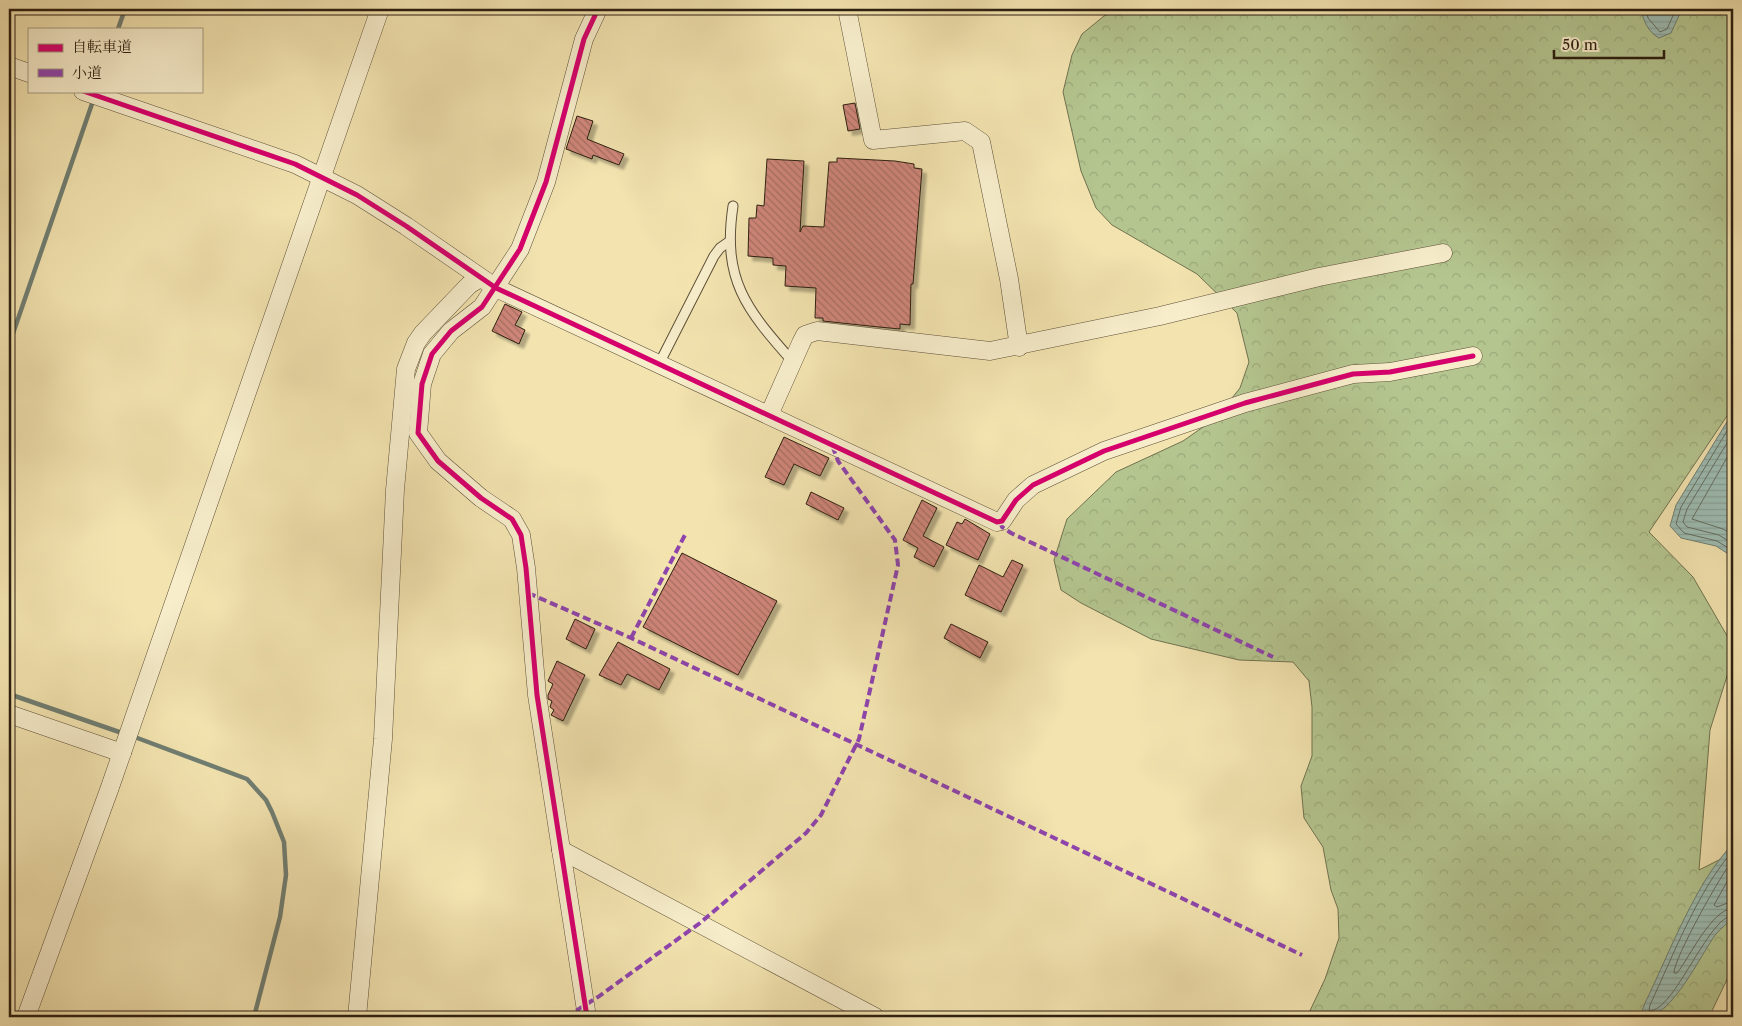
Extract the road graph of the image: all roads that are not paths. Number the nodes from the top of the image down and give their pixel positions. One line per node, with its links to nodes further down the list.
1 (380, 9): 7 (street)
2 (598, 9): 12 (street)
3 (847, 9): 13 (street)
4 (9, 66): 5 (street)
5 (28, 72)
6 (87, 92): 7 (street)
7 (321, 176): 11 (street); 19 (street)
8 (733, 206): 9 (lane)
9 (730, 241): 15 (lane); 16 (lane)
10 (1443, 253): 13 (street)
11 (480, 278): 12 (street); 22 (street)
12 (496, 288): 16 (street); 20 (street)
13 (1019, 347): 15 (street)
14 (1473, 356): 17 (street)
15 (793, 362): 17 (street)
16 (659, 364): 17 (street)
17 (769, 415)
18 (9, 714): 19 (street)
19 (122, 753): 21 (street)
20 (561, 850): 23 (street); 24 (street)
21 (26, 1017)
22 (357, 1017)
23 (587, 1017)
24 (875, 1017)

